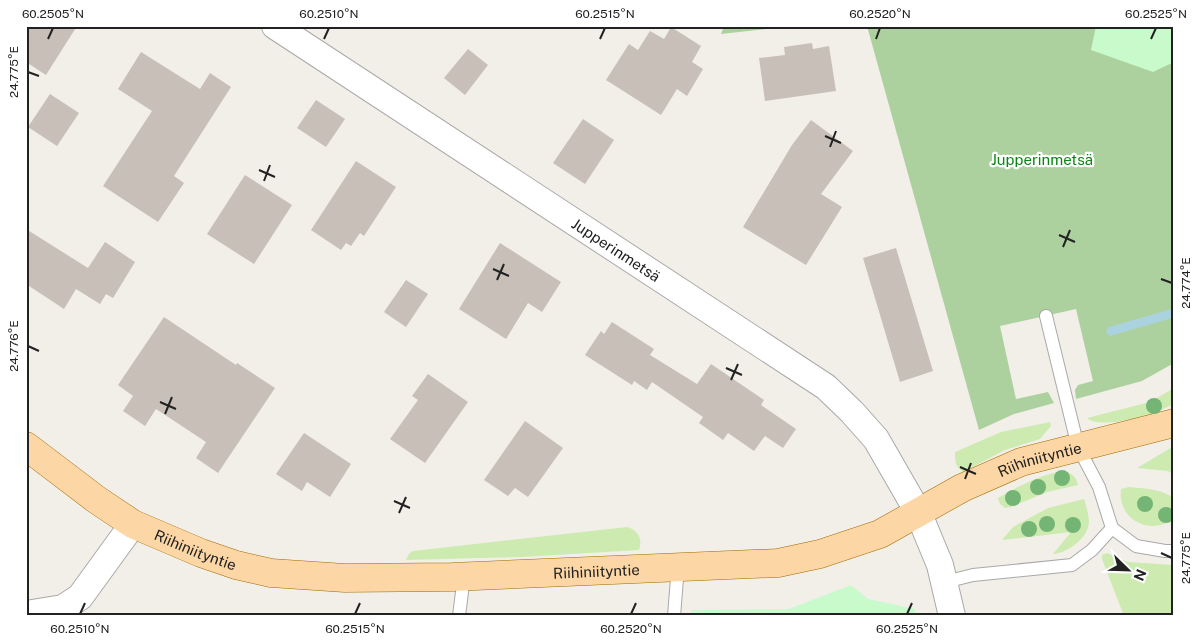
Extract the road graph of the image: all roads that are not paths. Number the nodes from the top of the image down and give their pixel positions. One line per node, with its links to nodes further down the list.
1 (274, 26): 6 (street, Jupperinmetsä)
2 (1046, 316): 5 (lane)
3 (1174, 423): 5 (main road, Riihiniityntie)
4 (26, 446): 7 (main road, Riihiniityntie)
5 (1078, 447): 6 (main road, Riihiniityntie); 8 (lane)
6 (918, 512): 10 (main road, Riihiniityntie); 12 (street, Jupperinmetsä)
7 (133, 524): 11 (main road, Riihiniityntie); 13 (street)
8 (1112, 528): 9 (lane); 12 (lane)
9 (1174, 551)
10 (678, 566): 11 (main road, Riihiniityntie); 15 (lane)
11 (464, 576): 14 (lane)
12 (945, 582): 16 (street, Jupperinmetsä)
13 (26, 614)
14 (459, 616)
15 (674, 616)
16 (952, 616)

